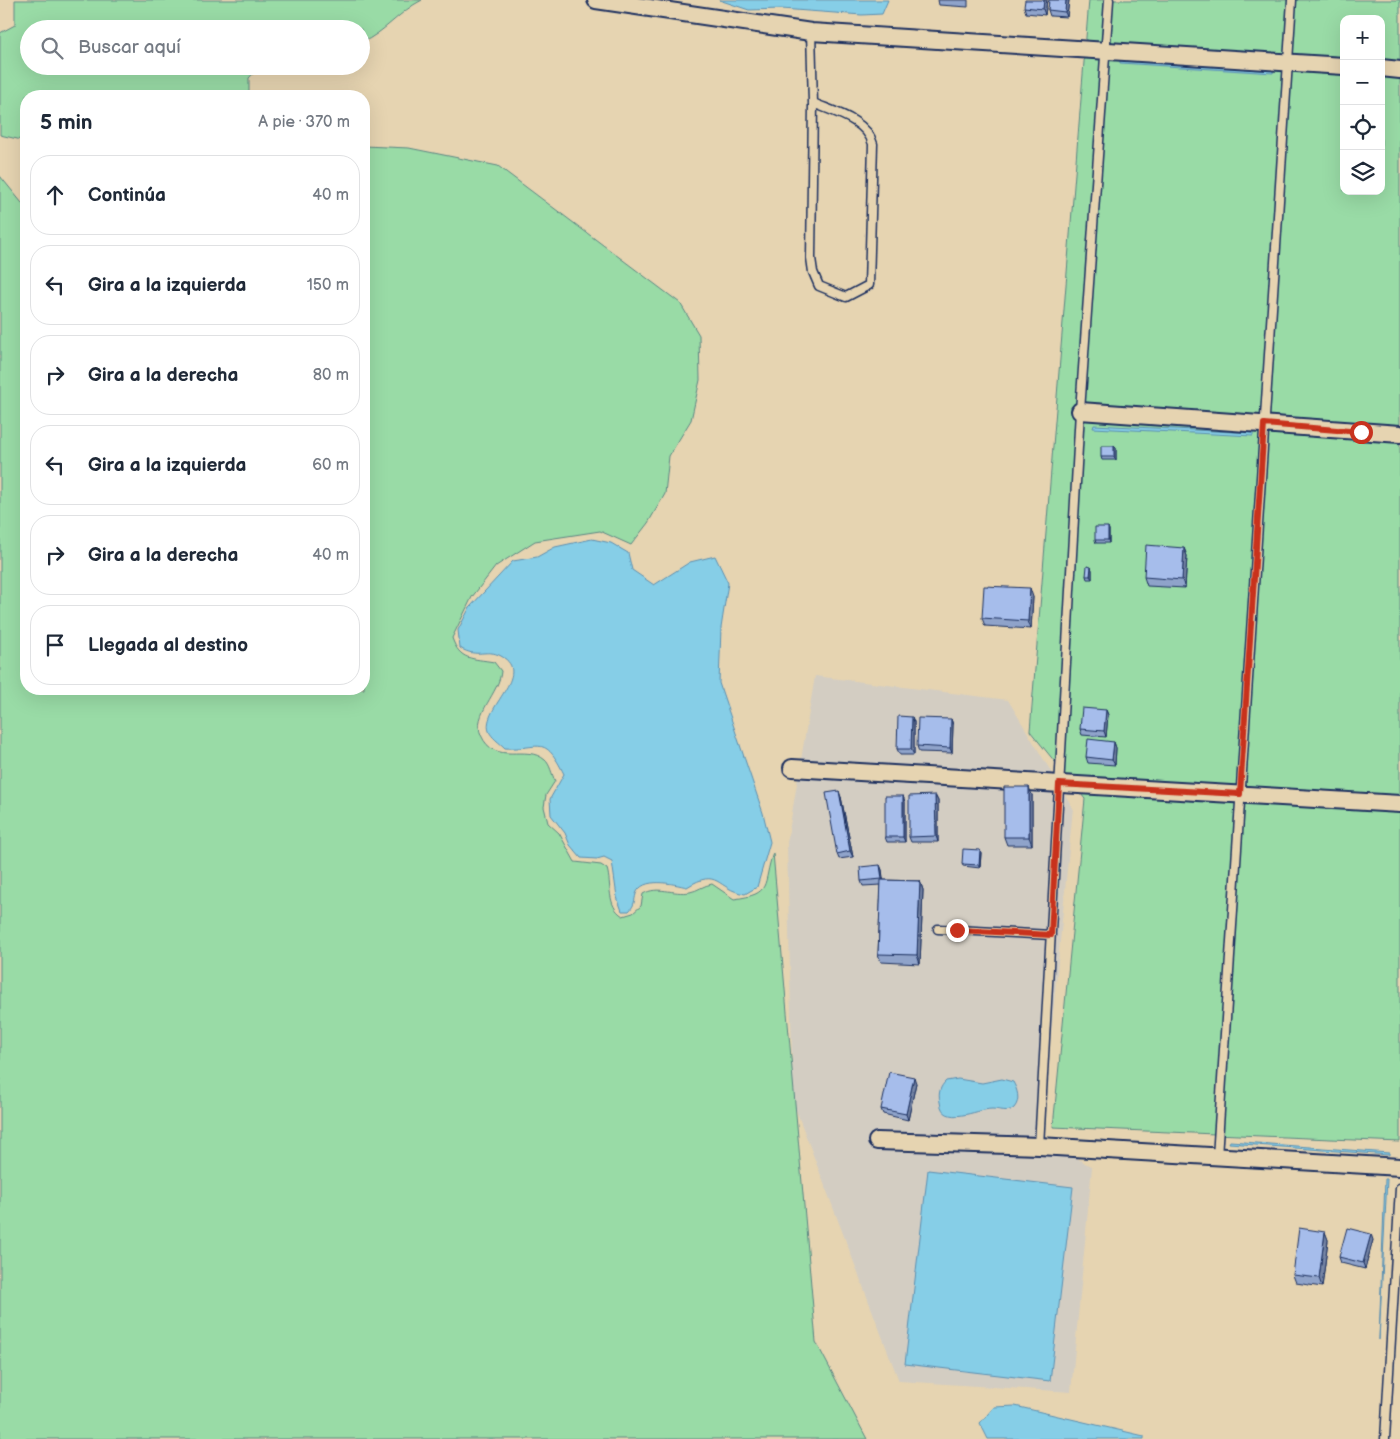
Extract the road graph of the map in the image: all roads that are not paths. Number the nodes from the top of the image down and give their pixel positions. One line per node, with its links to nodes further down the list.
1 (596, 0): 4 (street)
2 (1109, 0): 5 (lane)
3 (1292, 0): 6 (lane)
4 (811, 32): 5 (street); 10 (lane)
5 (1105, 50): 6 (street); 11 (lane)
6 (1288, 62): 7 (street); 12 (lane)
7 (1340, 66)
8 (1385, 68): 9 (street)
9 (1400, 70)
10 (813, 102): 10 (lane)
11 (1080, 412): 12 (street); 15 (lane)
12 (1264, 424): 13 (street); 16 (lane)
13 (1400, 434)
14 (792, 768): 15 (street)
15 (1059, 784): 16 (street); 19 (lane)
16 (1240, 794): 17 (street); 22 (lane)
17 (1400, 804)
18 (938, 929): 19 (lane)
19 (1051, 935): 21 (lane)
20 (877, 1141): 21 (street)
21 (1040, 1146): 22 (street)
22 (1218, 1156): 23 (street)
23 (1400, 1167)
24 (1400, 1188): 25 (lane)
25 (1385, 1439)

